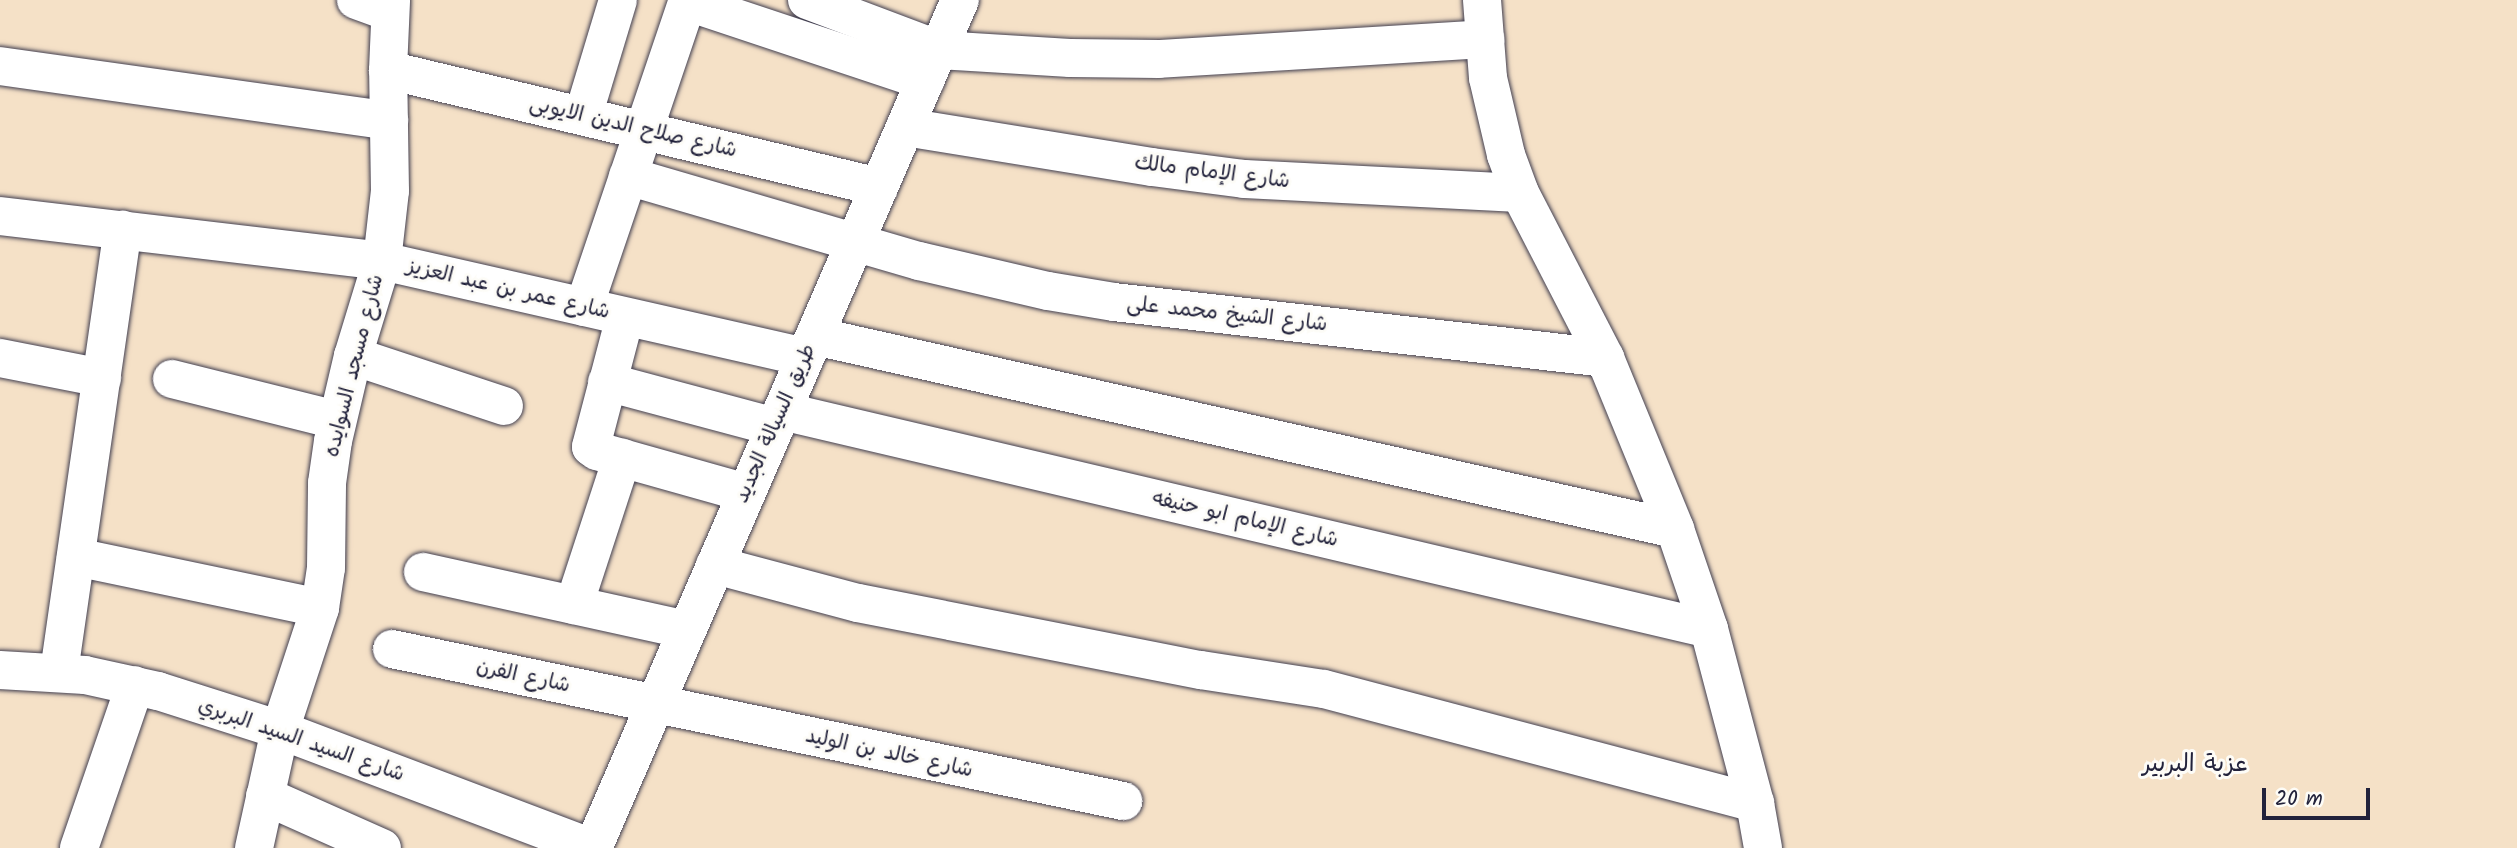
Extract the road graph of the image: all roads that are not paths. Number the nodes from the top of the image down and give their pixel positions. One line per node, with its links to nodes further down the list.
1 (618, 0): 11 (street)
2 (807, 0): 8 (street)
3 (960, 0): 8 (street, طريق السيالة الجديد)
4 (1482, 0): 7 (street)
5 (688, 1): 8 (street); 14 (street)
6 (379, 4): 10 (street, شارع مسجد السوايده)
7 (1485, 40): 8 (street); 17 (street)
8 (932, 65): 13 (street, طريق السيالة الجديد)
9 (0, 66): 12 (street)
10 (388, 70): 11 (street, شارع صلاح الدين الايوبى); 12 (street, شارع مسجد السوايده)
11 (583, 116): 14 (street, شارع صلاح الدين الايوبى)
12 (389, 121): 21 (street, شارع مسجد السوايده)
13 (905, 127): 16 (street, طريق السيالة الجديد); 17 (street, شارع الإمام مالك)
14 (644, 131): 15 (street); 16 (street, شارع صلاح الدين الايوبى)
15 (628, 176): 20 (street, شارع الشيخ محمد على); 22 (street)
16 (879, 187): 20 (street, طريق السيالة الجديد)
17 (1520, 192): 27 (street)
18 (0, 216): 19 (street, شارع عمر بن عبد العزيز)
19 (123, 230): 21 (street, شارع عمر بن عبد العزيز); 28 (street)
20 (855, 242): 24 (street, طريق السيالة الجديد); 27 (street, شارع الشيخ محمد على)
21 (382, 261): 22 (street, شارع عمر بن عبد العزيز); 25 (street, شارع مسجد السوايده)
22 (583, 307): 23 (street, شارع عمر بن عبد العزيز)
23 (625, 317): 24 (street, شارع عمر بن عبد العزيز); 30 (street)
24 (810, 347): 32 (street, طريق السيالة الجديد); 36 (street, شارع عمر بن عبد العزيز)
25 (353, 356): 31 (street); 33 (street, شارع مسجد السوايده)
26 (0, 358): 28 (street)
27 (1605, 358): 36 (street)
28 (102, 377): 37 (street)
29 (172, 379): 33 (street)
30 (607, 382): 32 (street, شارع الإمام ابو حنيفه); 34 (street)
31 (504, 406)
32 (778, 419): 35 (street, طريق السيالة الجديد); 42 (street, شارع الإمام ابو حنيفه)
33 (337, 420): 41 (street, شارع مسجد السوايده)
34 (622, 458): 35 (street); 40 (street)
35 (746, 493): 38 (street, طريق السيالة الجديد)
36 (1675, 529): 42 (street)
37 (76, 557): 41 (street); 46 (street)
38 (715, 565): 43 (street, طريق السيالة الجديد); 52 (street)
39 (423, 572): 40 (street)
40 (574, 606): 43 (street)
41 (320, 608): 49 (street, شارع مسجد السوايده)
42 (1709, 629): 52 (street)
43 (687, 630): 48 (street, طريق السيالة الجديد)
44 (392, 649): 48 (street, شارع الفرن)
45 (0, 670): 46 (street, شارع السيد السيد البربري)
46 (59, 672): 47 (street, شارع السيد السيد البربري)
47 (135, 685): 49 (street, شارع السيد السيد البربري); 53 (street)
48 (654, 706): 51 (street, شارع خالد بن الوليد); 56 (street, طريق السيالة الجديد)
49 (280, 730): 50 (street, شارع مسجد السوايده); 56 (street, شارع السيد السيد البربري)
50 (265, 796): 54 (street, شارع مسجد السوايده); 55 (street)
51 (1123, 801)
52 (1755, 803): 57 (street)
53 (79, 848)
54 (254, 848)
55 (382, 848)
56 (593, 848)
57 (1763, 848)

